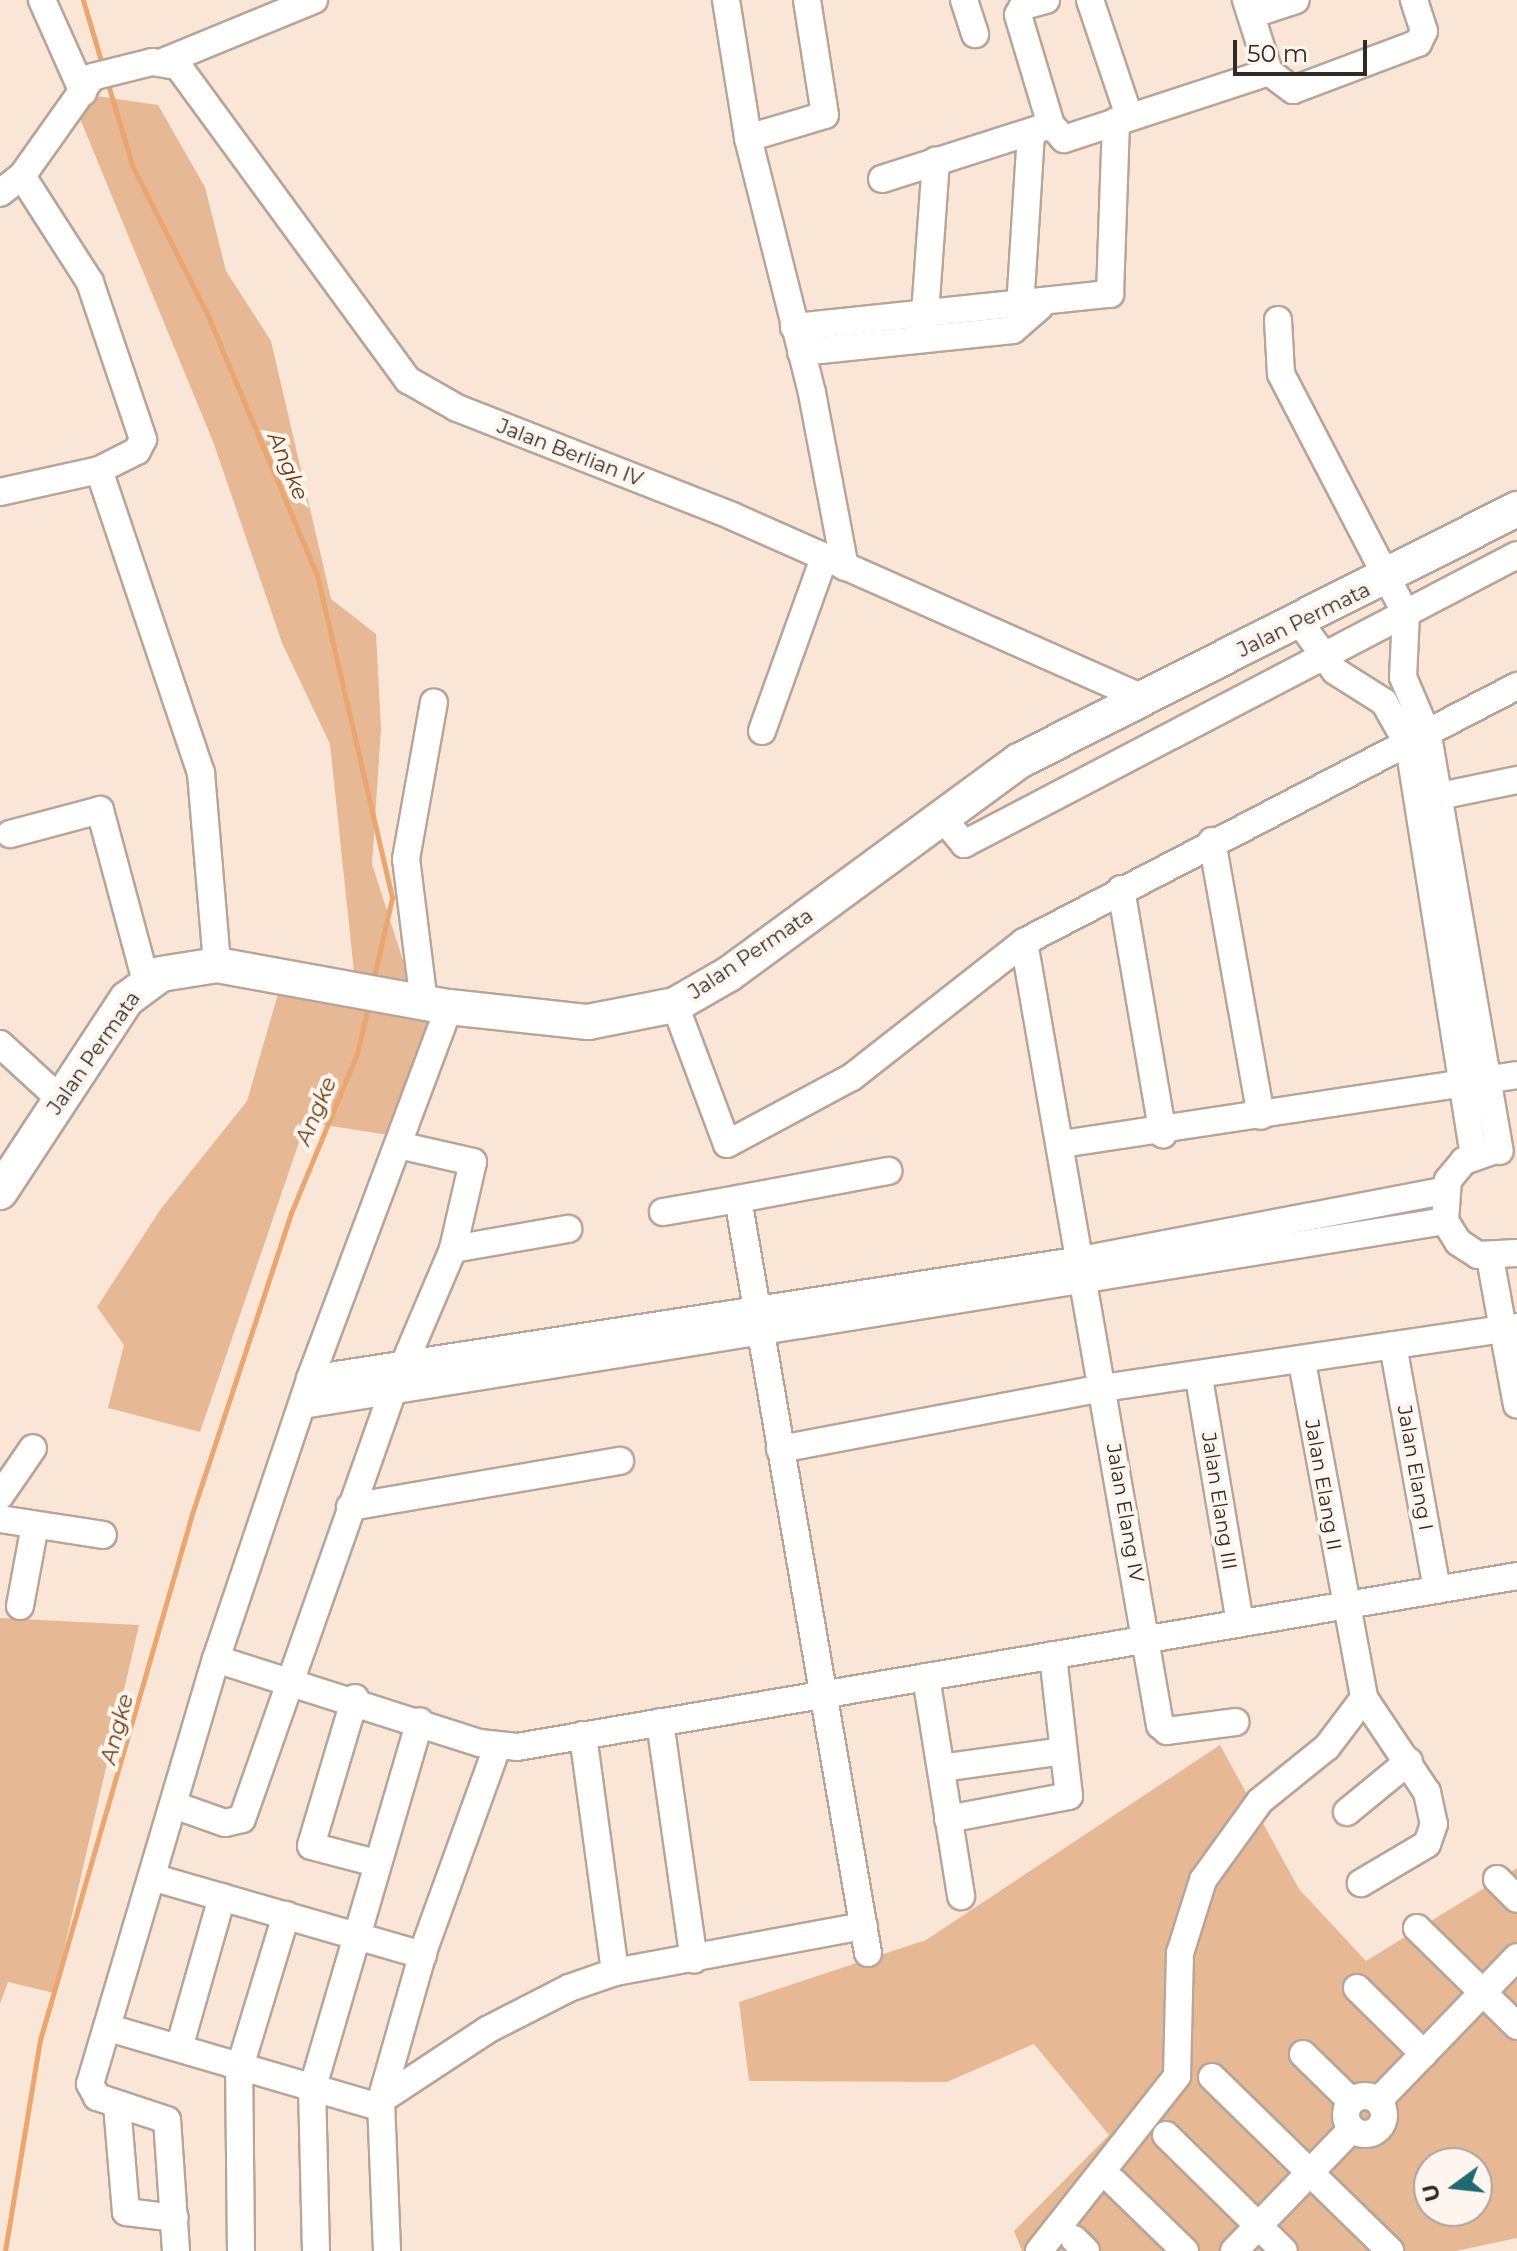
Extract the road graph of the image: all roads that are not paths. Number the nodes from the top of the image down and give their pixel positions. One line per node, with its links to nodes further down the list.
1 (42, 0): 14 (street)
2 (314, 0): 12 (street)
3 (726, 0): 17 (street)
4 (807, 0): 17 (street)
5 (964, 0): 11 (street)
6 (1046, 0): 16 (street)
7 (1090, 0): 15 (street)
8 (1296, 0): 10 (street)
9 (1414, 0): 13 (street)
10 (1249, 7): 13 (street)
11 (975, 34)
12 (165, 61): 14 (street); 30 (street, Jalan Berlian IV)
13 (1269, 72): 15 (street)
14 (87, 85): 19 (street)
15 (1123, 119): 16 (street); 22 (street)
16 (1041, 129): 18 (street); 22 (street)
17 (748, 138): 25 (street)
18 (936, 160): 20 (street); 24 (street)
19 (22, 176): 21 (street); 26 (street)
20 (882, 179)
21 (0, 193)
22 (1030, 308): 24 (street)
23 (1278, 320): 31 (street)
24 (924, 326): 25 (street)
25 (797, 339): 30 (street)
26 (99, 470): 27 (street); 49 (street)
27 (0, 492)
28 (1517, 509): 31 (main road, Jalan Permata)
29 (1517, 555): 32 (street)
30 (835, 562): 37 (street, Jalan Berlian IV); 40 (street)
31 (1391, 576): 32 (street); 33 (main road, Jalan Permata)
32 (1406, 614): 34 (street); 41 (street)
33 (1301, 624): 34 (street); 35 (main road, Jalan Permata)
34 (1323, 654): 39 (street); 41 (street)
35 (1187, 676): 37 (main road, Jalan Permata); 39 (street)
36 (1517, 686): 41 (street)
37 (1142, 698): 44 (main road, Jalan Permata)
38 (434, 702): 51 (street)
39 (1196, 718): 44 (street)
40 (762, 731)
41 (1419, 741): 43 (street); 46 (street); 55 (street)
42 (1517, 780): 43 (street)
43 (1440, 796): 55 (street)
44 (940, 815): 52 (main road, Jalan Permata)
45 (10, 834): 50 (street)
46 (1212, 841): 47 (street); 57 (street)
47 (1121, 889): 48 (street); 58 (street)
48 (1024, 942): 52 (street); 59 (street, Jalan Elang IV)
49 (217, 965): 50 (main road, Jalan Permata); 51 (main road, Jalan Permata)
50 (146, 982): 56 (main road, Jalan Permata)
51 (426, 1003): 52 (main road, Jalan Permata); 60 (street)
52 (675, 1005)
53 (0, 1044): 56 (street)
54 (1517, 1075): 55 (street)
55 (1476, 1083): 57 (street); 61 (street)
56 (60, 1099): 64 (main road, Jalan Permata)
57 (1261, 1116): 58 (street)
58 (1163, 1134): 59 (street)
59 (1062, 1144): 71 (street, Jalan Elang IV)
60 (398, 1145): 69 (street); 78 (street)
61 (1497, 1154): 63 (street)
62 (888, 1171): 65 (street)
63 (1444, 1191): 67 (street); 71 (street)
64 (0, 1192)
65 (738, 1199): 66 (street); 72 (street)
66 (663, 1212)
67 (1445, 1221): 70 (street); 71 (street)
68 (568, 1229): 69 (street)
69 (453, 1249): 76 (street)
70 (1510, 1259): 73 (street)
71 (1082, 1271): 72 (street); 79 (street, Jalan Elang IV)
72 (759, 1321): 76 (street); 80 (street); 84 (street)
73 (1510, 1328): 74 (street); 82 (street)
74 (1393, 1345): 75 (street); 92 (street, Jalan Elang I)
75 (1302, 1362): 77 (street); 94 (street, Jalan Elang II)
76 (405, 1366): 78 (street); 80 (street)
77 (1199, 1378): 79 (street); 95 (street, Jalan Elang III)
78 (310, 1379): 81 (street)
79 (1103, 1388): 84 (street); 96 (street, Jalan Elang IV)
80 (393, 1390): 81 (street); 87 (street)
81 (303, 1405): 98 (street)
82 (1517, 1405)
83 (33, 1448): 86 (street)
84 (780, 1449): 101 (street)
85 (620, 1461): 87 (street)
86 (0, 1496)
87 (350, 1507): 100 (street)
88 (0, 1519): 89 (street)
89 (35, 1525): 90 (street); 93 (street)
90 (103, 1535)
91 (1517, 1576): 92 (street)
92 (1437, 1590): 94 (street)
93 (20, 1606)
94 (1346, 1608): 95 (street); 103 (street, Jalan Elang II)
95 (1240, 1623): 96 (street)
96 (1147, 1638): 97 (street); 106 (street, Jalan Elang IV)
97 (1053, 1655): 99 (street); 109 (street)
98 (216, 1659): 100 (street); 112 (street)
99 (926, 1677): 101 (street); 111 (street)
100 (294, 1680): 102 (street); 112 (street)
101 (825, 1694): 105 (street); 127 (street)
102 (355, 1698): 104 (street); 115 (street)
103 (1364, 1698): 110 (street); 153 (street)
104 (420, 1721): 108 (street); 115 (street)
105 (660, 1722): 107 (street); 127 (street)
106 (1235, 1722)
107 (583, 1735): 108 (street); 128 (street)
108 (497, 1747): 125 (street)
109 (1063, 1751): 111 (street); 114 (street)
110 (1409, 1761): 113 (street); 118 (street)
111 (941, 1768): 114 (street)
112 (174, 1805): 116 (street)
113 (1347, 1812)
114 (948, 1819): 119 (street)
115 (376, 1863): 124 (street)
116 (152, 1877): 120 (street); 132 (street)
117 (1497, 1879): 121 (street)
118 (1361, 1883)
119 (961, 1896)
120 (222, 1897): 122 (street); 133 (street)
121 (1517, 1899)
122 (286, 1915): 124 (street); 136 (street)
123 (1417, 1928): 130 (street)
124 (356, 1936): 125 (street); 138 (street)
125 (423, 1955): 141 (street)
126 (1517, 1957): 130 (street)
127 (694, 1960): 128 (street)
128 (615, 1972): 141 (street)
129 (1357, 1988): 135 (street)
130 (1483, 1993): 131 (street); 135 (street)
131 (1517, 2026)
132 (109, 2028): 133 (street); 142 (street)
133 (179, 2048): 136 (street)
134 (1303, 2054): 139 (street)
135 (1424, 2054): 140 (street)
136 (239, 2070): 138 (street); 150 (street)
137 (1212, 2077): 145 (street)
138 (312, 2090): 141 (street); 151 (street)
139 (1351, 2101): 140 (street); 143 (street)
140 (1378, 2101): 143 (street)
141 (380, 2104): 152 (street)
142 (117, 2105): 147 (street); 147 (street)
143 (1352, 2129): 145 (street)
144 (1166, 2135): 148 (street)
145 (1310, 2172): 148 (street); 157 (street)
146 (1114, 2182): 154 (street)
147 (175, 2218): 149 (street)
148 (1258, 2226): 155 (street); 156 (street)
149 (176, 2251)
150 (241, 2251)
151 (316, 2251)
152 (387, 2251)
153 (1039, 2251)
154 (1185, 2251)
155 (1234, 2251)
156 (1284, 2251)
157 (1390, 2251)

